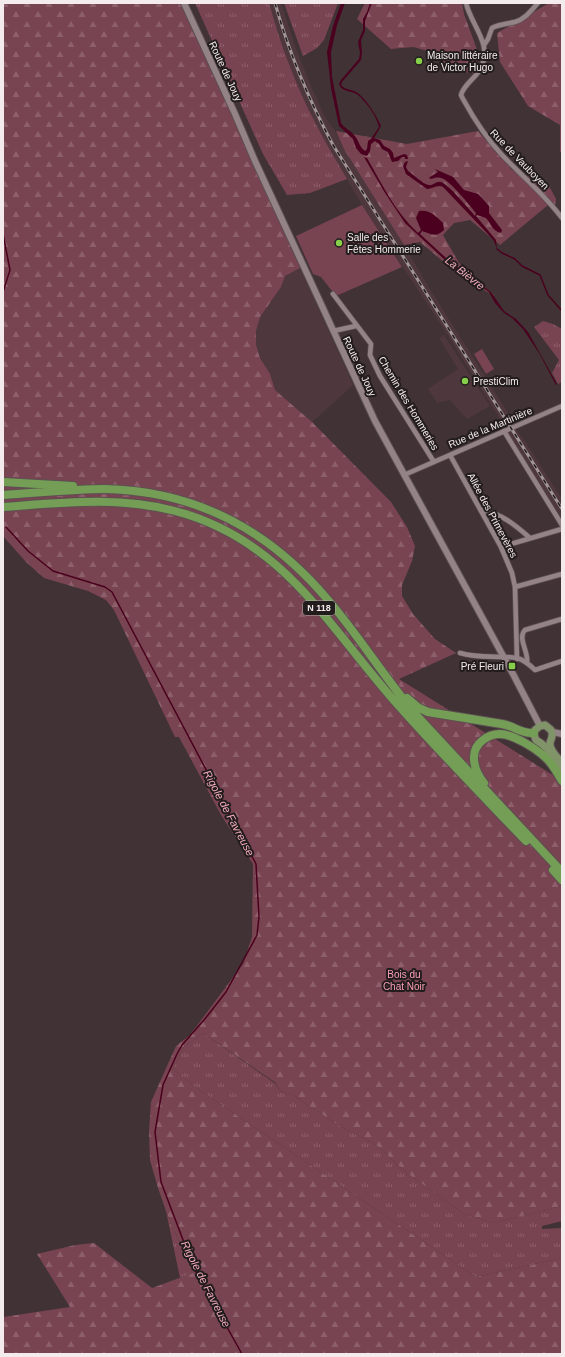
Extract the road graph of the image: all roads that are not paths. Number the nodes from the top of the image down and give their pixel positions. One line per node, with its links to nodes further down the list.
1 (184, 3): 8 (main road, Route de Jouy)
2 (466, 3): 4 (street, Rue de Vauboyen)
3 (538, 3): 4 (street)
4 (484, 45): 5 (street, Rue de Vauboyen)
5 (562, 218)
6 (333, 294): 7 (street, Chemin des Hommeries)
7 (356, 326): 8 (street); 12 (street, Chemin des Hommeries)
8 (333, 331): 13 (main road, Route de Jouy)
9 (562, 406): 10 (street, Rue de la Martinière)
10 (504, 431): 11 (street, Rue de la Martinière); 19 (street)
11 (450, 455): 12 (street, Rue de la Martinière); 18 (street, Allée des Primevères)
12 (434, 462): 13 (street, Rue de la Martinière)
13 (404, 475): 27 (main road, Route de Jouy)
14 (3, 482): 15 (highway)
15 (93, 489): 16 (highway, N 118); 31 (highway, N 118)
16 (3, 495)
17 (3, 507): 43 (highway, N 118)
18 (480, 510): 21 (street); 22 (street, Allée des Primevères)
19 (562, 525)
20 (562, 529): 21 (street)
21 (530, 538): 22 (street)
22 (501, 547): 24 (street, Allée des Primevères)
23 (562, 574): 24 (street)
24 (515, 587): 28 (street, Allée des Primevères)
25 (562, 618): 30 (street)
26 (460, 653): 27 (street)
27 (504, 658): 28 (street); 32 (main road, Route de Jouy)
28 (518, 658): 30 (street)
29 (562, 661): 30 (street)
30 (527, 663)
31 (396, 691): 34 (highway); 41 (highway, N 118)
32 (540, 726): 33 (main road); 34 (main road)
33 (552, 732): 35 (main road); 36 (main road)
34 (534, 733): 37 (main road)
35 (562, 734)
36 (550, 741): 37 (main road); 38 (main road)
37 (542, 744): 39 (main road)
38 (562, 763)
39 (562, 772)
40 (562, 781): 41 (highway)
41 (486, 791): 42 (highway, N 118)
42 (562, 872)
43 (562, 880)

